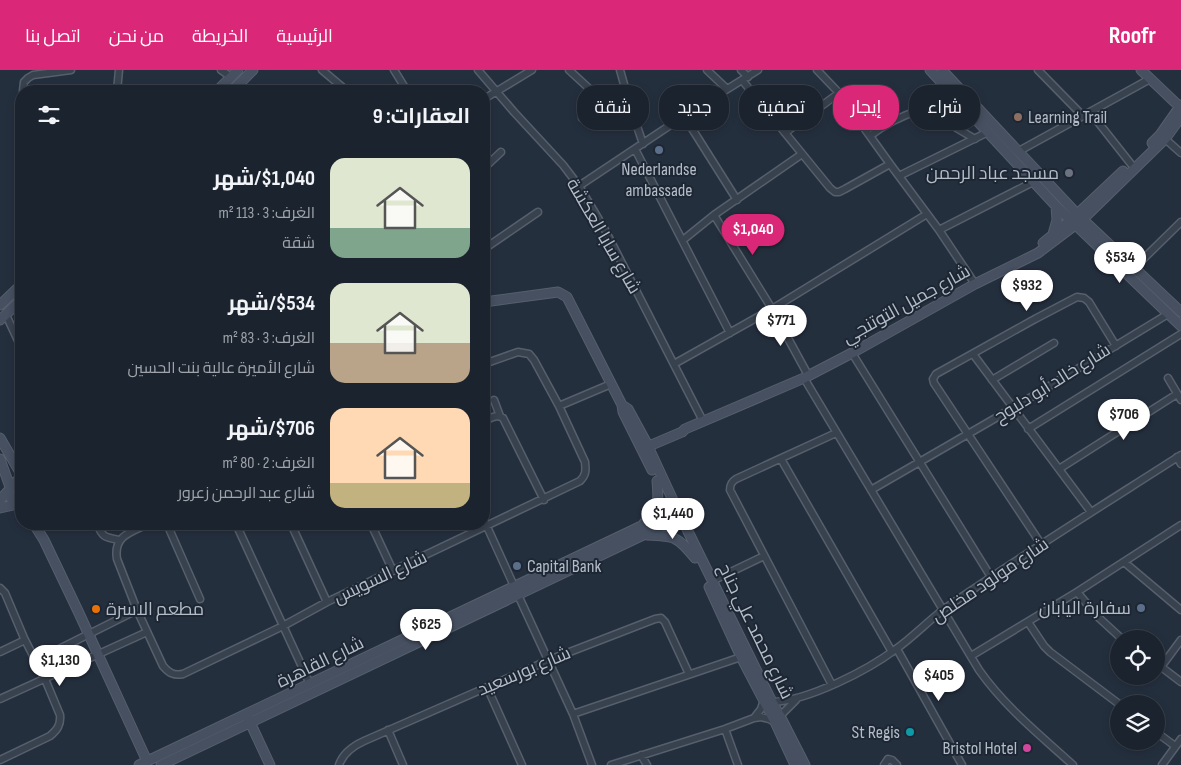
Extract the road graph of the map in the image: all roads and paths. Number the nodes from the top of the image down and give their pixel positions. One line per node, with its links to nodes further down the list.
1 (71, 70): 19 (street)
2 (120, 70): 24 (street)
3 (220, 70): 20 (street)
4 (253, 70): 26 (main road)
5 (394, 70): 28 (street)
6 (478, 70): 33 (street, شارع سابا العكشة)
7 (532, 70): 33 (street)
8 (569, 70): 29 (street)
9 (620, 70): 48 (street)
10 (708, 70): 30 (street)
11 (741, 70): 21 (street)
12 (758, 70): 21 (street)
13 (817, 70): 31 (street)
14 (930, 70): 43 (main road)
15 (942, 70): 51 (main road)
16 (1038, 70): 38 (street)
17 (1141, 70): 22 (main road)
18 (326, 71): 27 (street)
19 (38, 72): 23 (street)
20 (235, 74): 25 (main road)
21 (745, 78): 32 (street); 44 (street)
22 (1150, 79): 36 (main road); 37 (street)
23 (23, 85)
24 (119, 85)
25 (224, 85)
26 (238, 85)
27 (339, 85)
28 (403, 85)
29 (585, 85)
30 (723, 85)
31 (833, 87)
32 (729, 88)
33 (497, 91): 34 (street); 59 (street, شارع سابا العكشة)
34 (490, 96)
35 (833, 97): 44 (street)
36 (1180, 107): 46 (main road)
37 (1090, 112): 38 (street); 56 (street)
38 (1083, 116): 51 (street)
39 (1181, 117): 46 (main road)
40 (663, 130): 48 (street)
41 (693, 130): 60 (street)
42 (866, 130): 45 (street)
43 (988, 132): 47 (street); 58 (main road)
44 (785, 133): 53 (street)
45 (870, 136): 47 (street); 55 (street)
46 (1163, 137): 52 (street); 56 (main road); 65 (main road)
47 (975, 139): 57 (street)
48 (642, 144): 49 (street)
49 (635, 149): 59 (street); 69 (street)
50 (501, 152): 54 (street)
51 (1019, 152): 65 (main road)
52 (1181, 153)
53 (802, 154): 55 (street); 60 (street)
54 (490, 162)
55 (890, 164): 57 (street)
56 (1132, 164): 65 (main road)
57 (899, 176): 63 (street)
58 (1033, 182): 61 (main road); 67 (street)
59 (579, 186): 91 (street, شارع سابا العكشة)
60 (737, 200): 64 (street)
61 (1056, 206): 65 (main road); 68 (main road)
62 (538, 212): 70 (street)
63 (927, 214): 67 (street); 78 (street)
64 (714, 215): 69 (street); 78 (street)
65 (1077, 220): 68 (main road, شارع جميل التوتنجي); 71 (main road, شارع جميل التوتنجي); 72 (main road); 80 (main road)
66 (1181, 222): 72 (street)
67 (940, 230): 73 (street)
68 (1053, 234): 71 (main road, شارع جميل التوتنجي)
69 (683, 240): 83 (street)
70 (490, 244)
71 (1032, 256): 73 (main road, شارع جميل التوتنجي)
72 (1134, 268): 79 (main road)
73 (975, 284): 88 (main road, شارع جميل التوتنجي)
74 (15, 290): 76 (main road)
75 (490, 301): 95 (main road, شارع محمد علي جناح)
76 (0, 304)
77 (15, 306): 81 (main road)
78 (772, 309): 83 (street); 92 (street)
79 (1180, 309)
80 (1168, 314): 82 (main road); 87 (street)
81 (3, 318): 85 (street)
82 (1181, 326)
83 (730, 333): 91 (street)
84 (1181, 334): 103 (street)
85 (15, 337)
86 (1054, 343): 94 (street)
87 (1116, 346): 89 (street, شارع خالد أبو دلبوح); 99 (street, شارع خالد أبو دلبوح)
88 (852, 353): 92 (main road, شارع جميل التوتنجي); 111 (street)
89 (973, 354): 94 (street); 105 (street, شارع خالد أبو دلبوح)
90 (490, 362): 98 (street, شارع السويس)
91 (674, 364): 102 (street, شارع سابا العكشة)
92 (806, 376): 102 (main road, شارع جميل التوتنجي); 104 (street)
93 (1168, 378): 96 (street)
94 (992, 380): 99 (street)
95 (611, 384): 98 (street); 107 (main road, شارع محمد علي جناح)
96 (1179, 397): 114 (street)
97 (494, 400): 100 (street)
98 (559, 406): 120 (street, شارع السويس)
99 (1013, 408): 103 (street); 105 (street, شارع خالد أبو دلبوح)
100 (500, 416): 101 (street); 120 (street)
101 (490, 418)
102 (703, 421): 107 (main road, شارع جميل التوتنجي)
103 (1028, 429): 114 (street)
104 (836, 433): 110 (street); 118 (street)
105 (968, 434): 111 (street, شارع خالد أبو دلبوح); 141 (street)
106 (0, 438): 112 (main road)
107 (644, 446): 115 (main road, شارع محمد علي جناح); 125 (main road, شارع محمد علي جناح)
108 (1179, 456): 113 (street); 124 (street, شارع مولود مخلص)
109 (0, 459): 117 (main road)
110 (781, 459): 142 (street); 163 (street)
111 (920, 462): 118 (street, شارع خالد أبو دلبوح); 146 (street)
112 (15, 464)
113 (1181, 464)
114 (1059, 469): 124 (street)
115 (657, 481): 125 (main road, شارع محمد علي جناح); 138 (main road)
116 (15, 482): 117 (main road)
117 (10, 488): 119 (main road); 121 (main road)
118 (871, 490): 154 (street)
119 (0, 500)
120 (544, 500): 126 (street, شارع السويس)
121 (15, 501)
122 (15, 505): 123 (main road)
123 (0, 508)
124 (1091, 512): 141 (street, شارع مولود مخلص)
125 (677, 515): 138 (main road, شارع القاهرة); 143 (main road, شارع محمد علي جناح); 147 (main road, شارع محمد علي جناح)
126 (490, 521)
127 (1181, 525): 144 (street)
128 (38, 530): 139 (main road)
129 (42, 530): 139 (main road)
130 (100, 530): 140 (street)
131 (134, 530): 140 (street)
132 (170, 530): 151 (street)
133 (239, 530): 157 (street)
134 (294, 530): 152 (street)
135 (374, 530): 145 (street)
136 (472, 530): 145 (street, شارع السويس)
137 (488, 530): 149 (street)
138 (642, 531): 143 (main road); 149 (main road, شارع القاهرة)
139 (44, 540): 160 (main road)
140 (119, 540): 153 (street, شارع السويس)
141 (1041, 544): 146 (street, شارع مولود مخلص)
142 (764, 556): 147 (street); 176 (street)
143 (695, 558): 167 (main road, شارع محمد علي جناح)
144 (1124, 562): 150 (street); 155 (street)
145 (393, 571): 152 (street, شارع السويس)
146 (991, 577): 154 (street, شارع مولود مخلص)
147 (712, 581): 181 (main road, شارع محمد علي جناح)
148 (0, 588): 161 (street)
149 (516, 590): 169 (street); 175 (main road, شارع القاهرة); 183 (main road, شارع القاهرة)
150 (1077, 592): 156 (street); 158 (street)
151 (200, 599)
152 (327, 602): 157 (street, شارع السويس)
153 (137, 610): 159 (street, شارع السويس); 160 (street)
154 (944, 610): 163 (street, شارع مولود مخلص); 166 (street)
155 (1181, 610)
156 (1028, 622): 166 (street); 178 (street)
157 (283, 626): 159 (street, شارع السويس); 175 (street)
158 (1112, 630)
159 (147, 632): 165 (street)
160 (88, 634): 165 (main road); 170 (street)
161 (25, 640): 164 (street); 170 (street)
162 (1181, 640): 168 (street)
163 (894, 650): 176 (street, شارع مولود مخلص); 207 (street)
164 (0, 652)
165 (98, 655): 173 (street); 193 (main road)
166 (971, 656): 208 (street)
167 (741, 657): 172 (street); 181 (main road, شارع محمد علي جناح)
168 (1165, 658)
169 (548, 660): 172 (street, شارع بورسعيد); 177 (street, شارع بورسعيد); 182 (street)
170 (35, 661): 173 (street)
171 (1165, 670): 174 (street)
172 (689, 674): 182 (street)
173 (45, 679): 179 (street); 192 (street)
174 (1181, 682)
175 (310, 684): 183 (main road, شارع القاهرة)
176 (832, 685): 180 (street, شارع مولود مخلص)
177 (487, 687): 187 (street, شارع بورسعيد); 198 (street)
178 (1110, 697)
179 (0, 699)
180 (797, 699): 181 (street, شارع مولود مخلص); 185 (street, شارع مولود مخلص)
181 (768, 701): 184 (street); 185 (main road, شارع محمد علي جناح)
182 (573, 714): 199 (street)
183 (248, 718): 193 (main road, شارع القاهرة); 194 (main road, شارع القاهرة); 195 (main road)
184 (754, 718): 185 (street); 186 (street)
185 (778, 719): 203 (main road, شارع محمد علي جناح); 204 (main road, شارع محمد علي جناح)
186 (726, 729): 191 (street); 202 (street)
187 (388, 730): 196 (street, شارع بورسعيد); 197 (street)
188 (1165, 739): 190 (street)
189 (1181, 739): 190 (street)
190 (1175, 746): 209 (street)
191 (641, 755): 200 (street); 201 (street)
192 (0, 760)
193 (143, 763)
194 (161, 765)
195 (270, 765)
196 (339, 765)
197 (403, 765)
198 (522, 765)
199 (592, 765)
200 (611, 765)
201 (647, 765)
202 (738, 765)
203 (795, 765)
204 (804, 765)
205 (884, 765): 206 (street)
206 (897, 765)
207 (962, 765)
208 (1073, 765)
209 (1162, 765)

